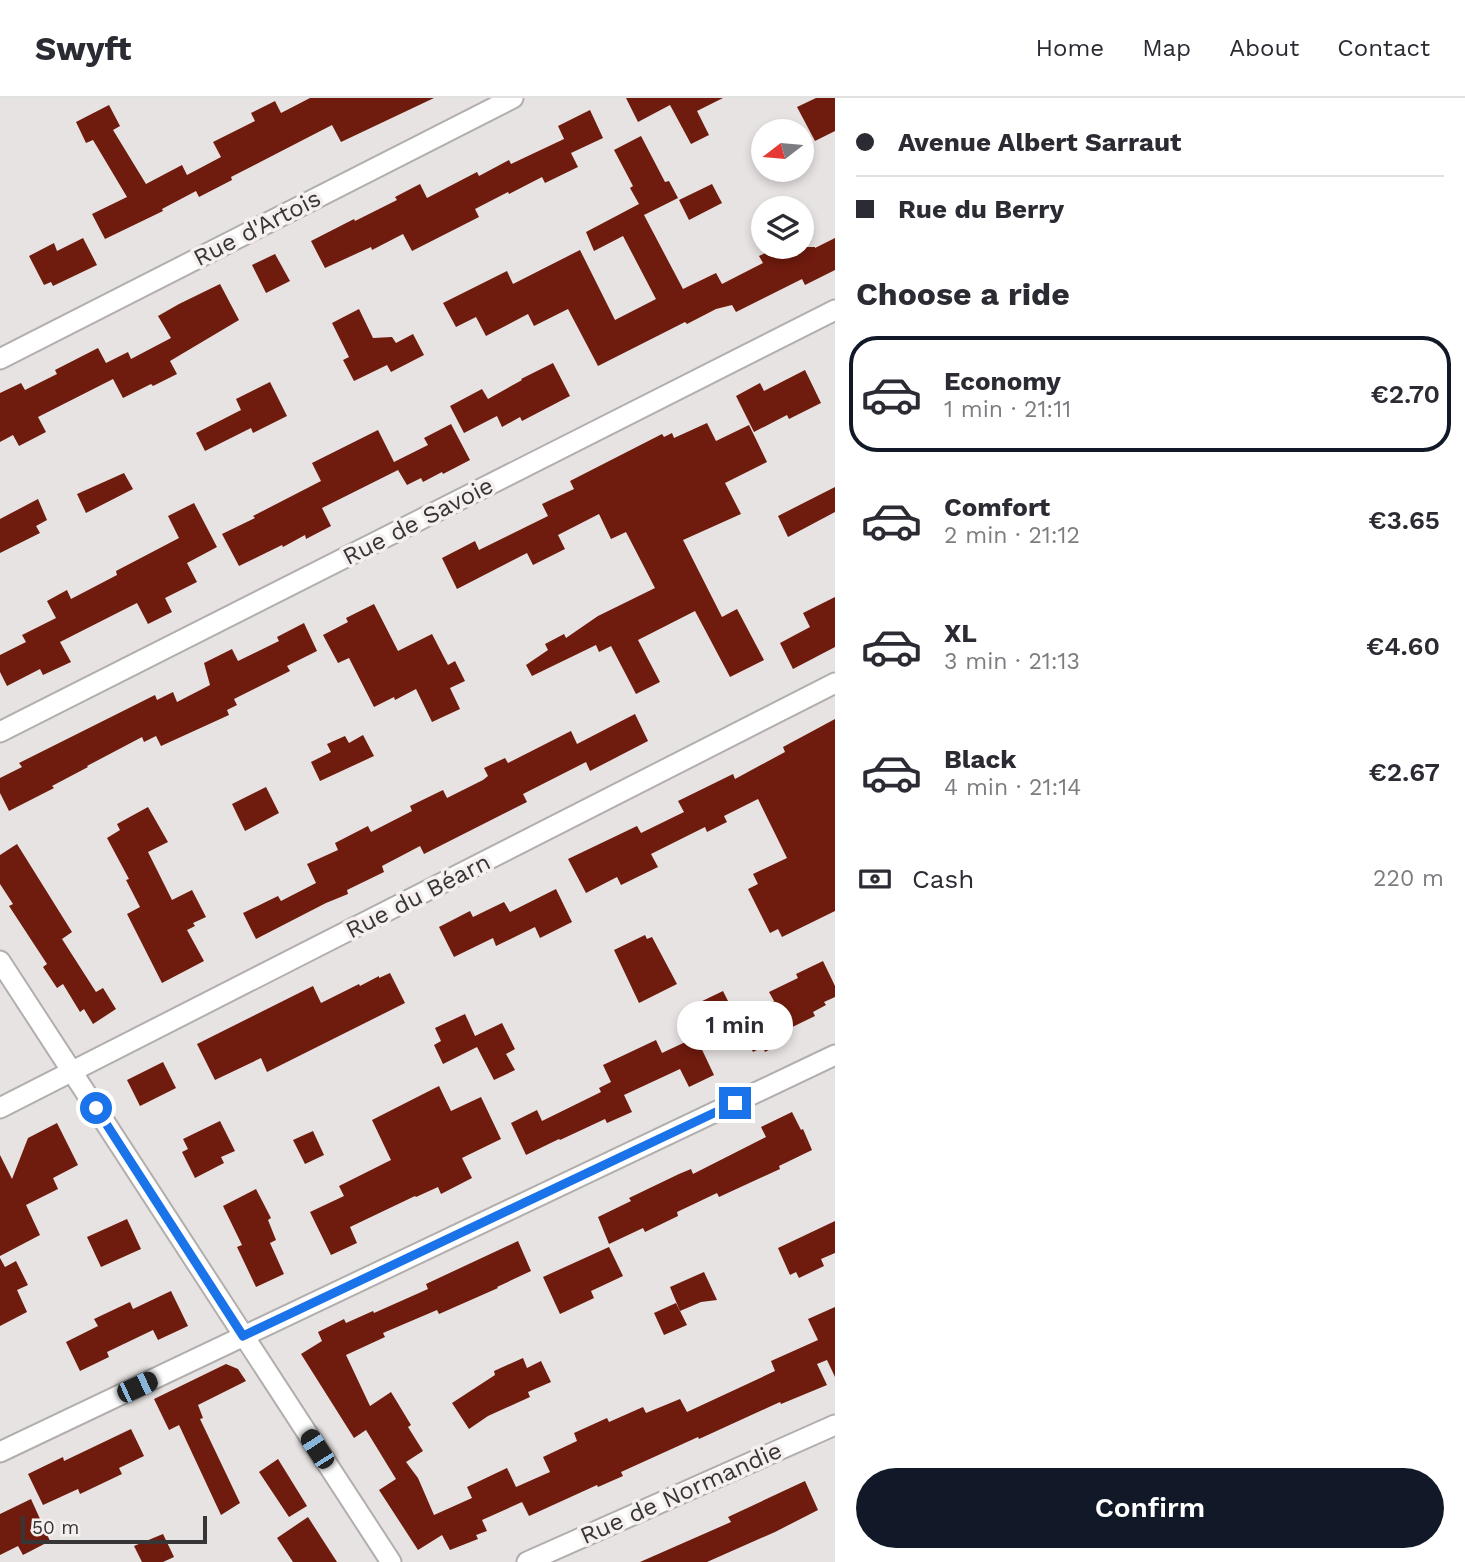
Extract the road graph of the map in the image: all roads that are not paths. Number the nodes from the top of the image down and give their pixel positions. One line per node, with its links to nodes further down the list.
1 (513, 98): 3 (street, Rue d'Artois)
2 (835, 310): 5 (street, Rue de Savoie)
3 (0, 359)
4 (835, 683): 8 (street, Rue du Béarn)
5 (0, 732)
6 (0, 961): 8 (street)
7 (835, 1055): 10 (street)
8 (72, 1072): 9 (street, Rue du Béarn); 10 (street)
9 (0, 1108)
10 (243, 1336): 12 (street); 13 (street)
11 (835, 1425): 14 (street, Rue de Normandie)
12 (0, 1452)
13 (391, 1562)
14 (527, 1562)

